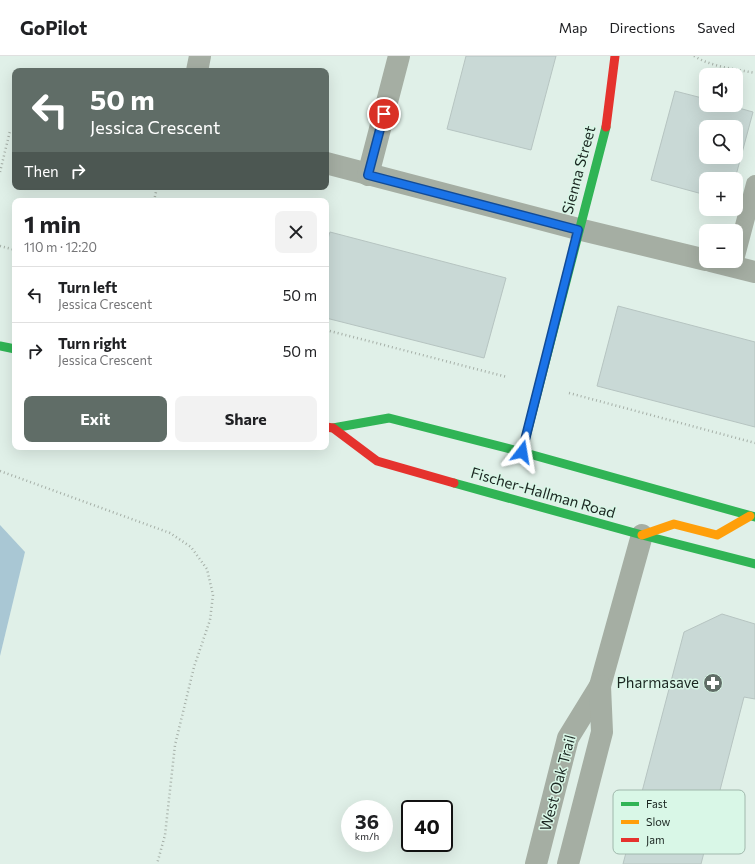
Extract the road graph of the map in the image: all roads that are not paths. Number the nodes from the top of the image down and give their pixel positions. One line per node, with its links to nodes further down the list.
1 (200, 56): 4 (street)
2 (399, 56): 6 (street)
3 (615, 56): 8 (main road, Sienna Street)
4 (198, 68)
5 (329, 165): 6 (street)
6 (368, 175): 8 (street)
7 (755, 184): 9 (lane)
8 (578, 230): 10 (street); 16 (main road, Sienna Street)
9 (743, 230)
10 (699, 258)
11 (743, 265): 12 (street)
12 (755, 272)
13 (0, 346): 14 (main road)
14 (12, 348)
15 (330, 428): 16 (main road, Fischer-Hallman Road); 18 (main road, Fischer-Hallman Road)
16 (522, 452): 17 (main road, Fischer-Hallman Road)
17 (752, 517): 18 (main road)
18 (642, 535): 19 (main road, Fischer-Hallman Road); 20 (street, West Oak Trail)
19 (755, 564)
20 (600, 686): 21 (street, West Oak Trail); 22 (street, West Oak Trail)
21 (536, 864)
22 (568, 864)

